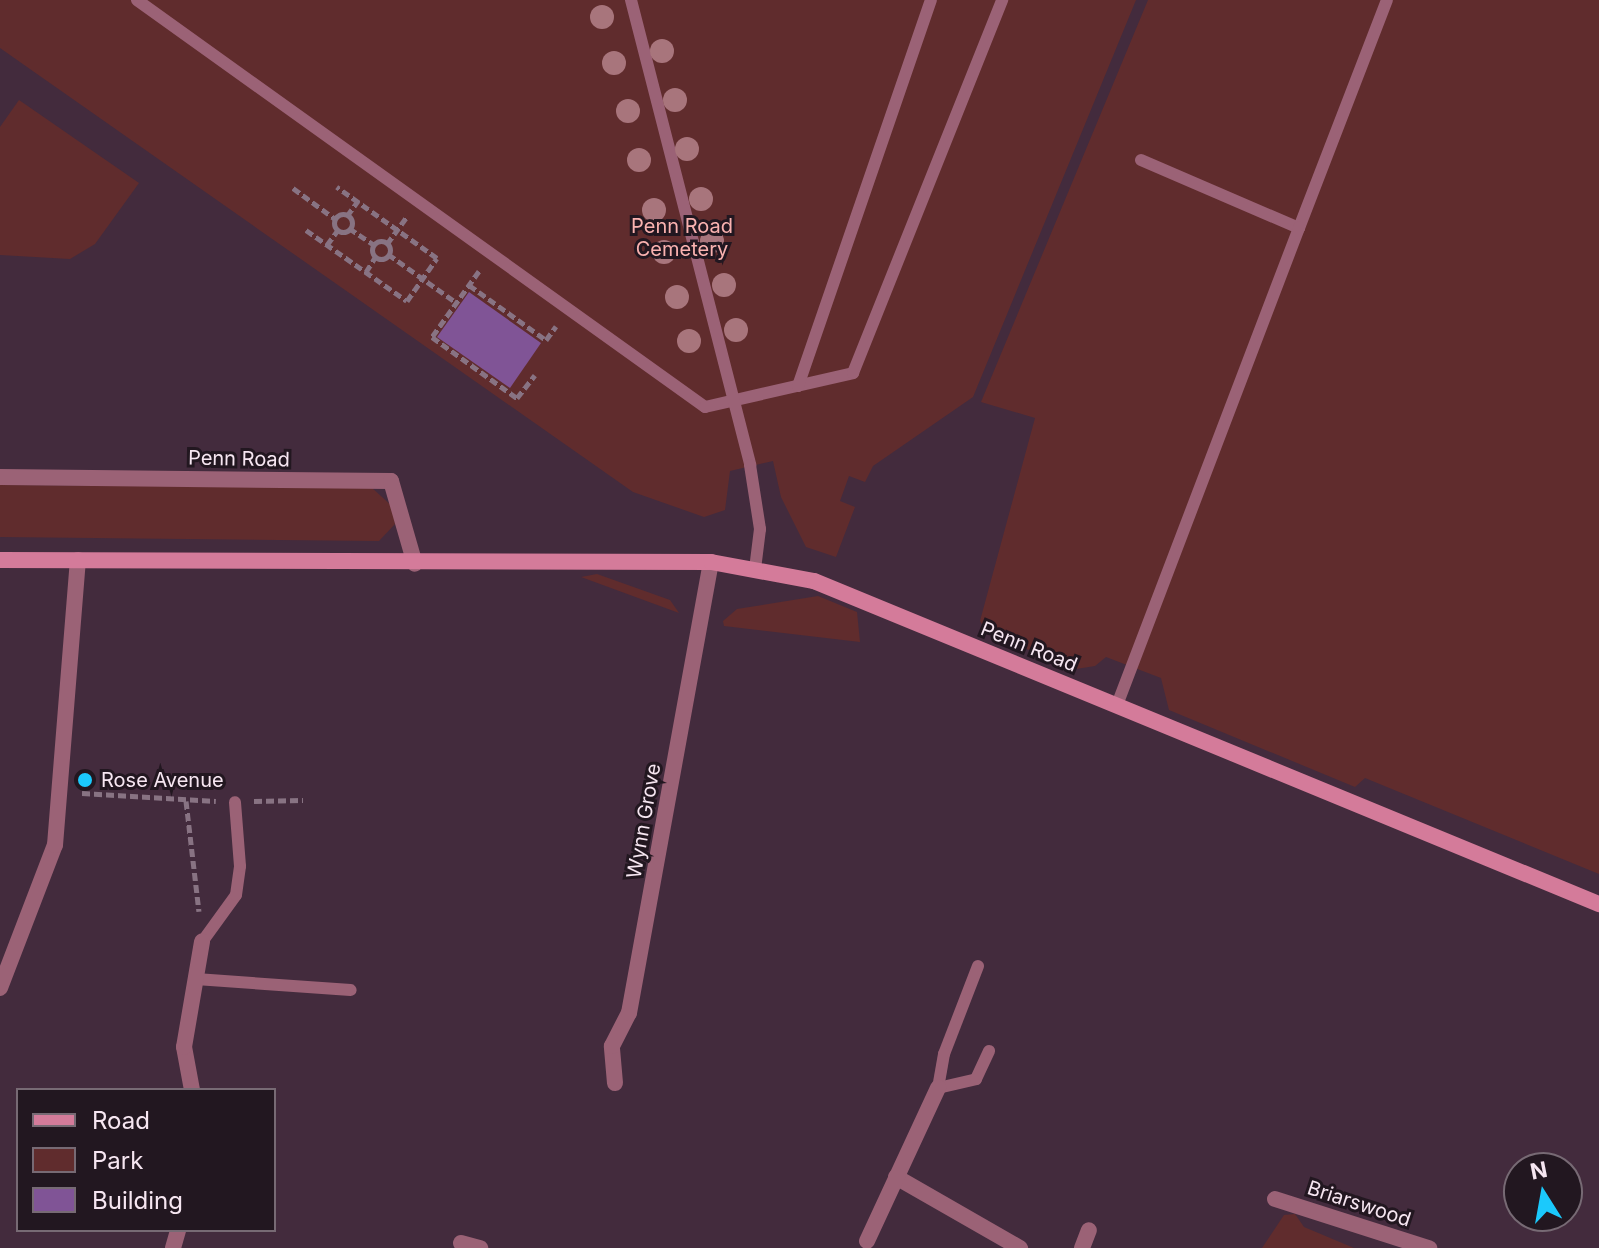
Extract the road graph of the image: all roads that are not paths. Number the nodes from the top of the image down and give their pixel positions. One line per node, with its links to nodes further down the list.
1 (137, 0): 9 (lane)
2 (631, 0): 9 (lane)
3 (931, 0): 8 (lane)
4 (1002, 0): 8 (lane)
5 (1387, 0): 7 (lane)
6 (1141, 160): 7 (lane)
7 (1299, 228): 16 (lane)
8 (798, 386): 9 (lane)
9 (733, 401): 15 (lane)
10 (0, 477): 14 (street, Penn Road)
11 (0, 560): 12 (main road, Penn Road)
12 (78, 560): 14 (main road, Penn Road); 22 (street)
13 (711, 562): 14 (main road, Penn Road); 15 (main road, Penn Road); 25 (street, Wynn Grove)
14 (415, 564)
15 (755, 569): 16 (main road, Penn Road)
16 (1117, 705): 18 (main road, Penn Road)
17 (235, 802): 19 (lane)
18 (1599, 904)
19 (202, 942): 21 (street)
20 (978, 966): 27 (lane)
21 (196, 979): 23 (lane); 26 (street)
22 (0, 988)
23 (351, 990)
24 (989, 1051): 27 (lane)
25 (615, 1083)
26 (192, 1088)
27 (938, 1088): 28 (street)
28 (896, 1177): 31 (street); 34 (street)
29 (1275, 1199): 36 (street, Briarswood)
30 (1089, 1230): 35 (street)
31 (867, 1241)
32 (461, 1243): 33 (street)
33 (480, 1248)
34 (1020, 1248)
35 (1082, 1248)
36 (1429, 1248)

